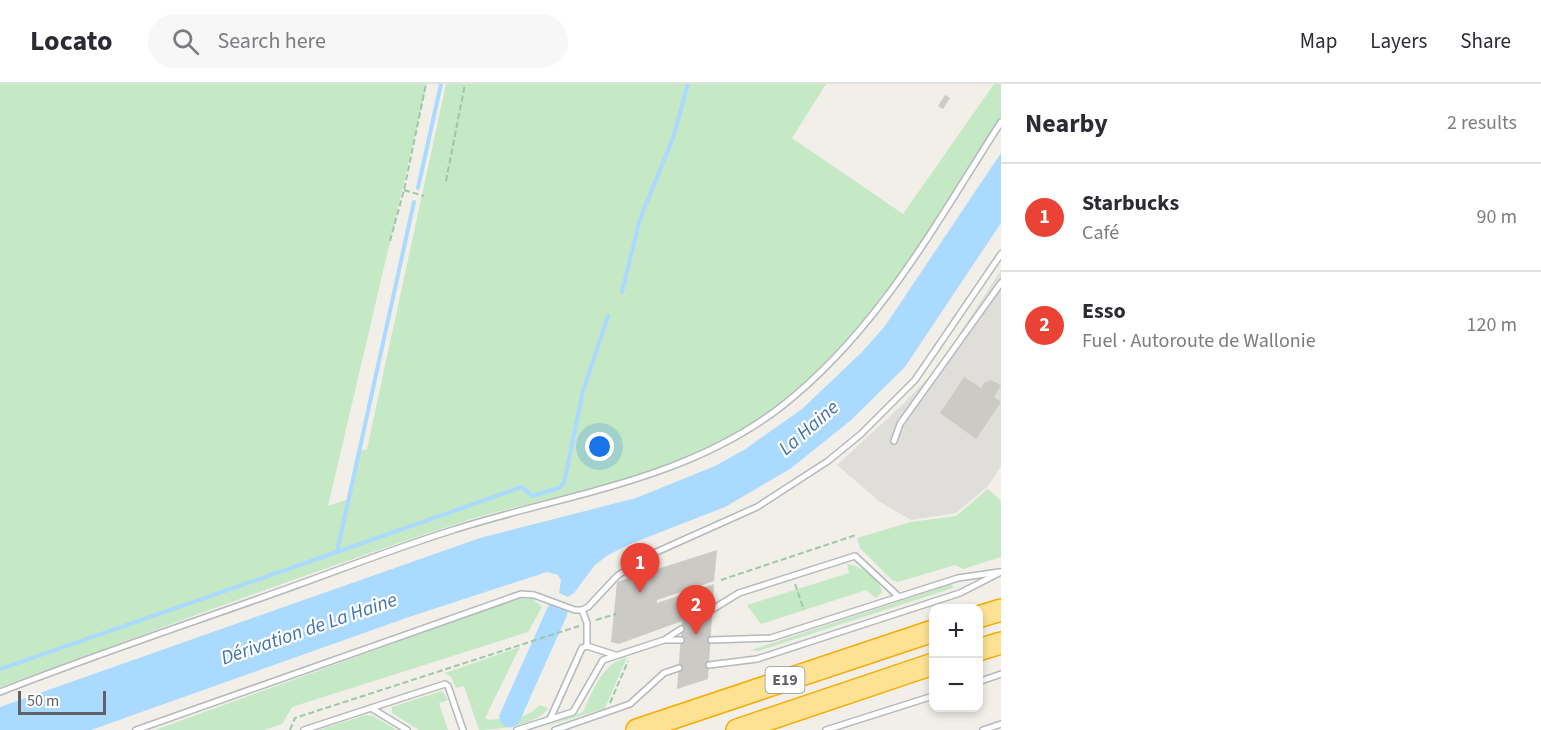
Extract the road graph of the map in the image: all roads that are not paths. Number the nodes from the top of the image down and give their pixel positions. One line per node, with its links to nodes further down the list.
1 (1001, 122): 25 (lane)
2 (1001, 254): 8 (lane)
3 (1001, 283): 4 (lane)
4 (894, 441)
5 (1001, 572): 6 (lane); 20 (lane)
6 (898, 596): 7 (lane); 15 (lane)
7 (713, 609)
8 (582, 610): 17 (lane); 30 (lane)
9 (1001, 610): 10 (highway)
10 (983, 615)
11 (681, 629): 13 (lane)
12 (929, 632): 36 (highway, E19)
13 (664, 640): 14 (lane); 19 (lane)
14 (681, 640)
15 (711, 640)
16 (1001, 643): 18 (highway)
17 (587, 646): 19 (lane); 28 (lane)
18 (983, 648)
19 (615, 655): 28 (lane)
20 (709, 665)
21 (929, 665): 37 (highway, E19)
22 (679, 668): 35 (lane)
23 (1001, 674): 24 (lane)
24 (983, 679)
25 (0, 692)
26 (929, 697): 38 (lane)
27 (371, 708): 31 (lane); 32 (lane); 33 (lane)
28 (550, 719): 34 (lane)
29 (1001, 724): 39 (lane)
30 (136, 730)
31 (304, 730)
32 (407, 730)
33 (463, 730)
34 (517, 730)
35 (555, 730)
36 (637, 730)
37 (736, 730)
38 (826, 730)
39 (983, 730)

